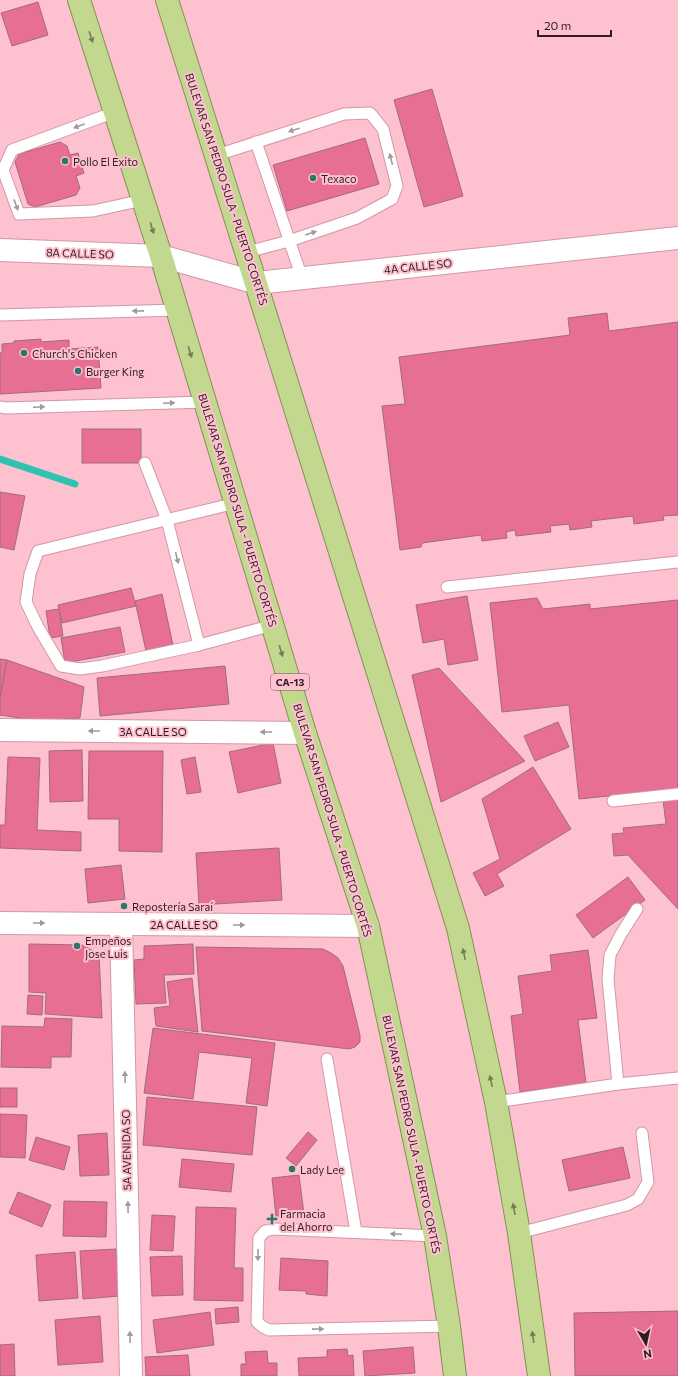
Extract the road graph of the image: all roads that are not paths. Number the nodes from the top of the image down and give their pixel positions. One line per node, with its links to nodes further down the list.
1 (79, 0): 3 (highway, BULEVAR SAN PEDRO SULA - PUERTO CORTÉS / CA-13, one-way to 3)
2 (168, 0): 5 (highway, BULEVAR SAN PEDRO SULA - PUERTO CORTÉS)
3 (115, 112): 6 (highway, BULEVAR SAN PEDRO SULA - PUERTO CORTÉS / CA-13); 6 (lane, one-way to 6)
4 (256, 142): 5 (lane); 8 (lane); 8 (lane, one-way to 4)
5 (217, 155): 10 (highway, BULEVAR SAN PEDRO SULA - PUERTO CORTÉS)
6 (143, 200): 11 (highway, BULEVAR SAN PEDRO SULA - PUERTO CORTÉS / CA-13, one-way to 11)
7 (678, 238): 12 (street, 4A CALLE SO)
8 (289, 241): 10 (lane); 12 (lane)
9 (0, 250): 11 (street, 8A CALLE SO)
10 (247, 252): 13 (highway, BULEVAR SAN PEDRO SULA - PUERTO CORTÉS)
11 (161, 256): 13 (street, 4A CALLE SO); 14 (highway, BULEVAR SAN PEDRO SULA - PUERTO CORTÉS / CA-13)
12 (302, 278): 13 (street, 4A CALLE SO)
13 (257, 284): 36 (highway, BULEVAR SAN PEDRO SULA - PUERTO CORTÉS, one-way to 13)
14 (177, 310): 15 (lane, one-way to 15); 16 (highway, BULEVAR SAN PEDRO SULA - PUERTO CORTÉS / CA-13, one-way to 16)
15 (0, 315)
16 (206, 402): 17 (lane, one-way to 16); 19 (highway, BULEVAR SAN PEDRO SULA - PUERTO CORTÉS / CA-13)
17 (0, 407)
18 (145, 463): 20 (lane)
19 (236, 503): 20 (lane); 23 (highway, BULEVAR SAN PEDRO SULA - PUERTO CORTÉS / CA-13)
20 (167, 520): 24 (lane, one-way to 24); 24 (lane)
21 (678, 562): 22 (lane)
22 (447, 587)
23 (273, 625): 24 (lane); 26 (highway, BULEVAR SAN PEDRO SULA - PUERTO CORTÉS / CA-13, one-way to 26)
24 (199, 645)
25 (0, 730): 26 (street, 3A CALLE SO, one-way to 25)
26 (305, 732): 32 (highway, BULEVAR SAN PEDRO SULA - PUERTO CORTÉS / CA-13)
27 (678, 794): 28 (lane)
28 (613, 801)
29 (637, 909): 35 (lane)
30 (0, 923): 31 (street, 2A CALLE SO, one-way to 31)
31 (122, 924): 32 (street, 2A CALLE SO, one-way to 32); 42 (street, 5A AVENIDA SO, one-way to 31)
32 (368, 926): 40 (highway, BULEVAR SAN PEDRO SULA - PUERTO CORTÉS / CA-13)
33 (327, 1059): 38 (lane)
34 (678, 1078): 35 (lane)
35 (618, 1084): 36 (lane)
36 (496, 1102): 39 (highway, BULEVAR SAN PEDRO SULA - PUERTO CORTÉS, one-way to 36)
37 (642, 1133): 39 (lane)
38 (356, 1232): 40 (lane, one-way to 38); 41 (lane, one-way to 41)
39 (518, 1233): 44 (highway, BULEVAR SAN PEDRO SULA - PUERTO CORTÉS, one-way to 39)
40 (435, 1236): 41 (highway, BULEVAR SAN PEDRO SULA - PUERTO CORTÉS / CA-13)
41 (449, 1326): 43 (highway, BULEVAR SAN PEDRO SULA - PUERTO CORTÉS / CA-13)
42 (131, 1376)
43 (455, 1376)
44 (539, 1376)

